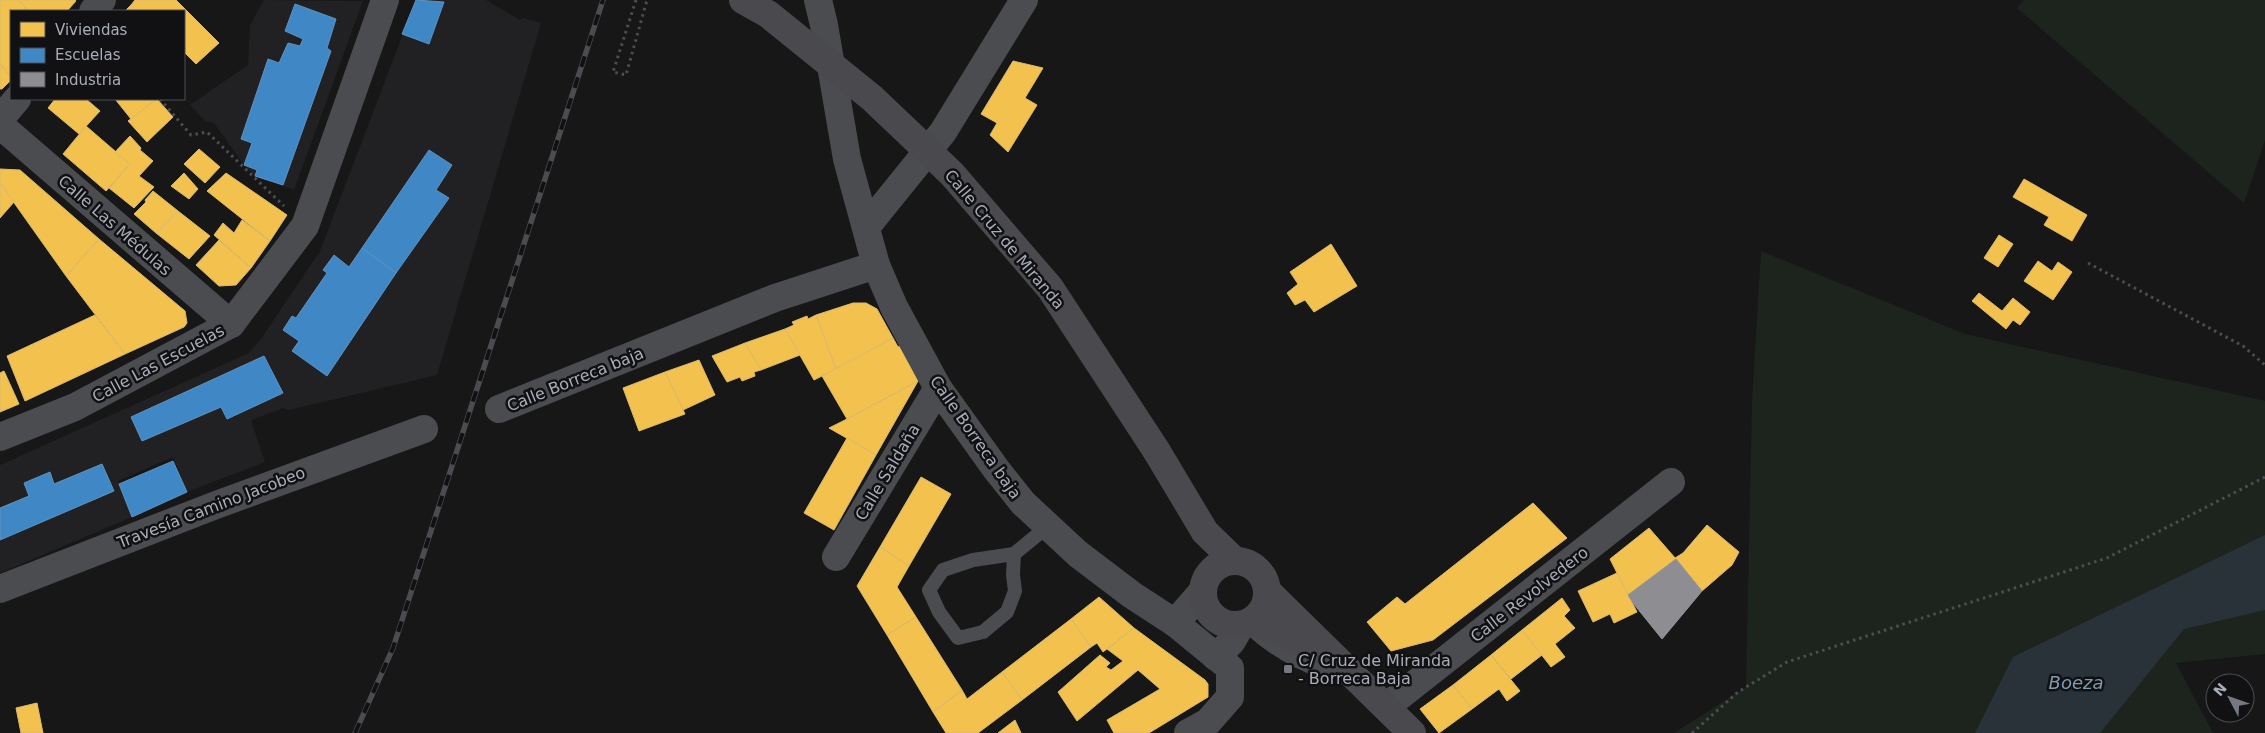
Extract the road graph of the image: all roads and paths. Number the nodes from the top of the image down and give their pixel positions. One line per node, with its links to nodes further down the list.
1 (102, 0): 8 (street)
2 (385, 0): 13 (street, Calle Las Escuelas)
3 (636, 0): 4 (path)
4 (647, 0)
5 (743, 0): 26 (street, Calle Cruz de Miranda, bridge)
6 (818, 0): 14 (street, Calle Borreca baja)
7 (1024, 0): 14 (street)
8 (94, 10)
9 (16, 100): 11 (street)
10 (161, 100): 13 (path)
11 (0, 119)
12 (0, 125): 17 (street, Calle Las Médulas)
13 (305, 226): 17 (street, Calle Las Escuelas)
14 (866, 226): 16 (street, Calle Borreca baja)
15 (2088, 262): 18 (path)
16 (876, 265): 19 (street, Calle Borreca baja); 20 (street, Calle Borreca baja)
17 (231, 324): 22 (street, Calle Las Escuelas)
18 (2265, 366)
19 (938, 388): 25 (street, Calle Borreca baja); 28 (street, Calle Saldaña)
20 (499, 409)
21 (424, 429): 31 (street, Travesía Camino Jacobeo)
22 (0, 437)
23 (2265, 477): 41 (path)
24 (1671, 482): 38 (street, Calle Revolvedero)
25 (1048, 526): 27 (lane); 33 (street, Calle Borreca baja)
26 (1205, 532): 29 (street, Calle Cruz de Miranda); 30 (street, Calle Cruz de Miranda)
27 (1014, 554): 27 (lane)
28 (836, 557)
29 (1234, 560): 30 (street); 32 (street)
30 (1205, 583): 33 (street); 34 (street)
31 (0, 589)
32 (1267, 591): 34 (street); 36 (street)
33 (1175, 623): 35 (street, Calle Borreca baja)
34 (1246, 623): 35 (street); 36 (street); 37 (lane)
35 (1216, 657): 39 (street, Calle Borreca baja)
36 (1334, 657): 37 (street)
37 (1360, 680): 38 (street)
38 (1386, 706): 40 (street)
39 (1198, 728)
40 (1412, 733)
41 (1692, 733)

